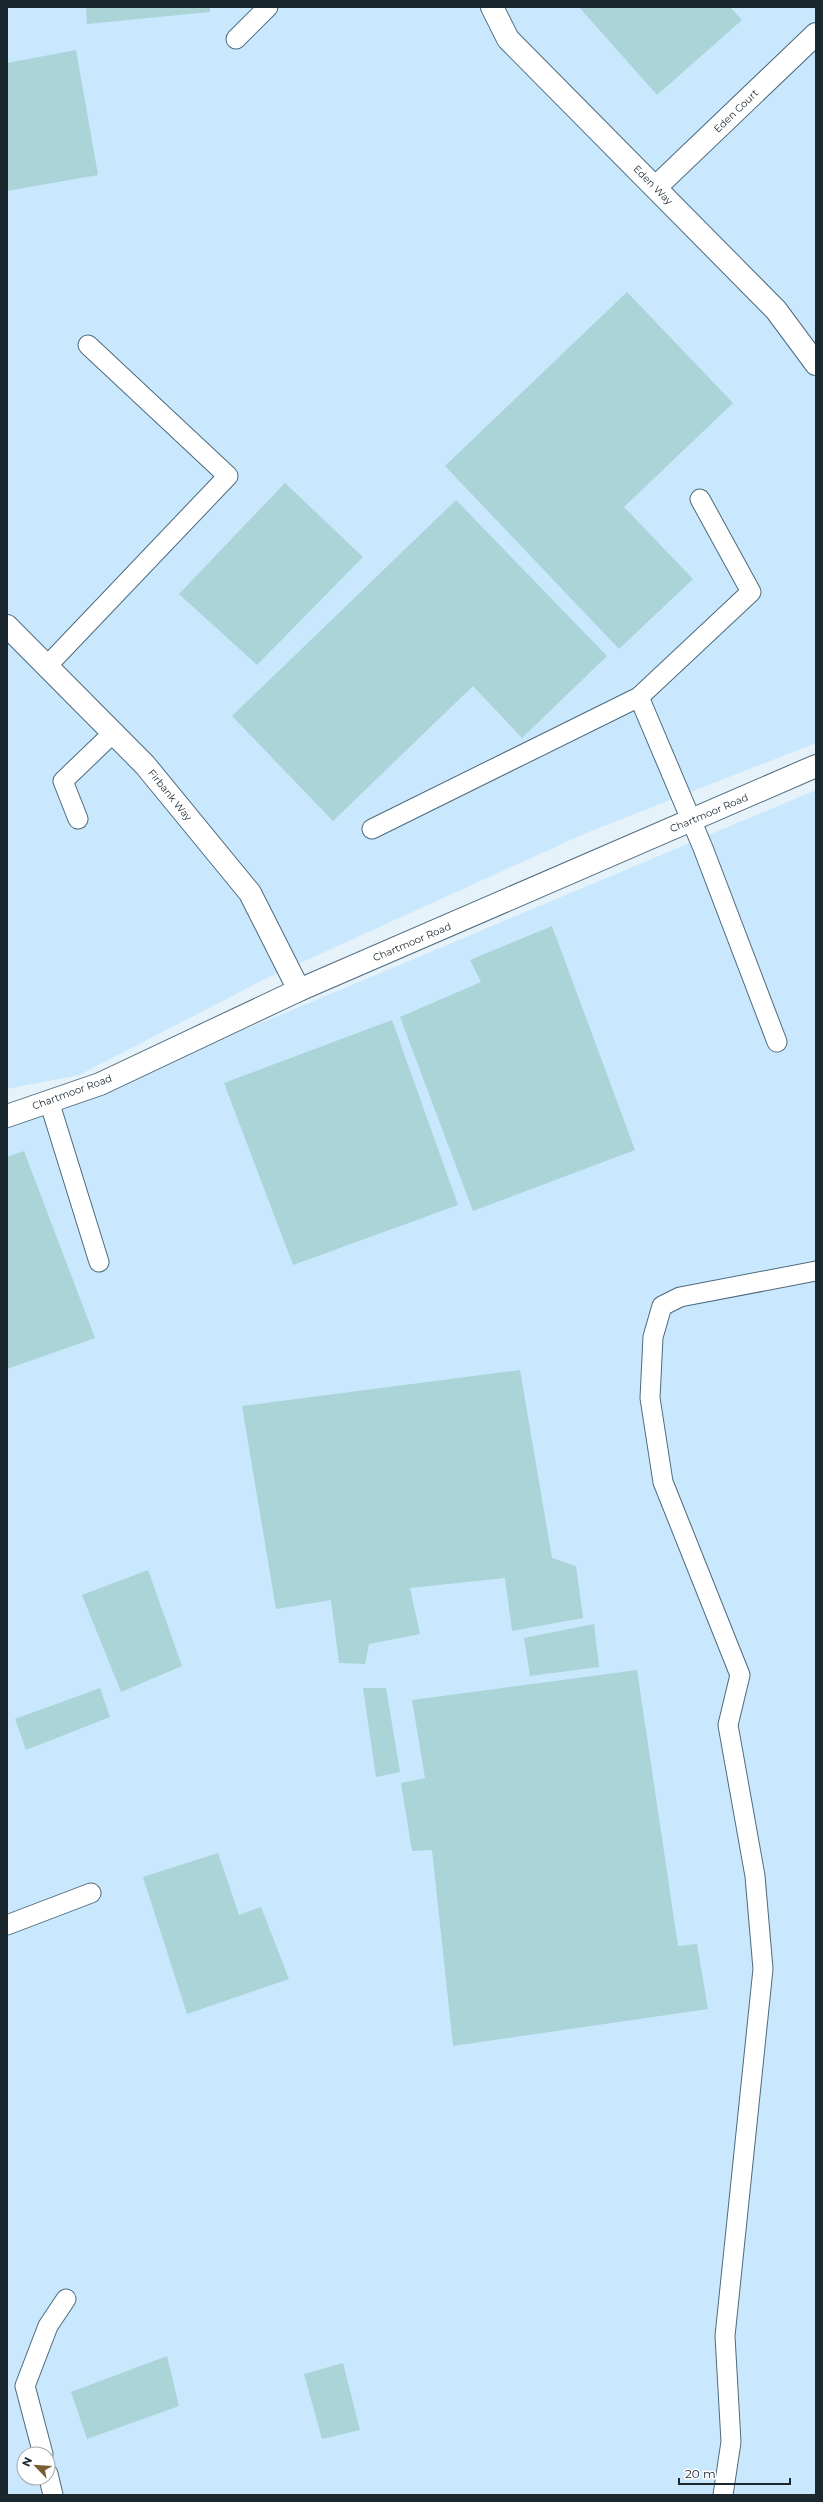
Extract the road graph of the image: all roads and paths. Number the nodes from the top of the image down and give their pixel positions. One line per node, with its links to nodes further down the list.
1 (268, 7): 4 (lane)
2 (492, 7): 5 (street, Eden Way)
3 (816, 34): 5 (street, Eden Court)
4 (236, 39)
5 (656, 187): 7 (street, Eden Way)
6 (88, 345): 10 (lane)
7 (816, 364)
8 (700, 499): 11 (lane)
9 (7, 626): 10 (street, Firbank Way)
10 (47, 666): 12 (street, Firbank Way)
11 (639, 697): 15 (lane); 16 (lane)
12 (113, 733): 14 (lane); 17 (street, Firbank Way)
13 (816, 766): 15 (street, Chartmoor Road)
14 (78, 819)
15 (692, 820): 17 (street, Chartmoor Road); 18 (lane)
16 (372, 828)
17 (300, 990): 19 (street, Chartmoor Road)
18 (777, 1042)
19 (49, 1101): 20 (street, Chartmoor Road); 21 (lane)
20 (7, 1116)
21 (99, 1262)
22 (816, 1271): 27 (lane)
23 (92, 1893): 24 (lane)
24 (7, 1925)
25 (66, 2299): 26 (lane)
26 (41, 2446)
27 (723, 2495)

